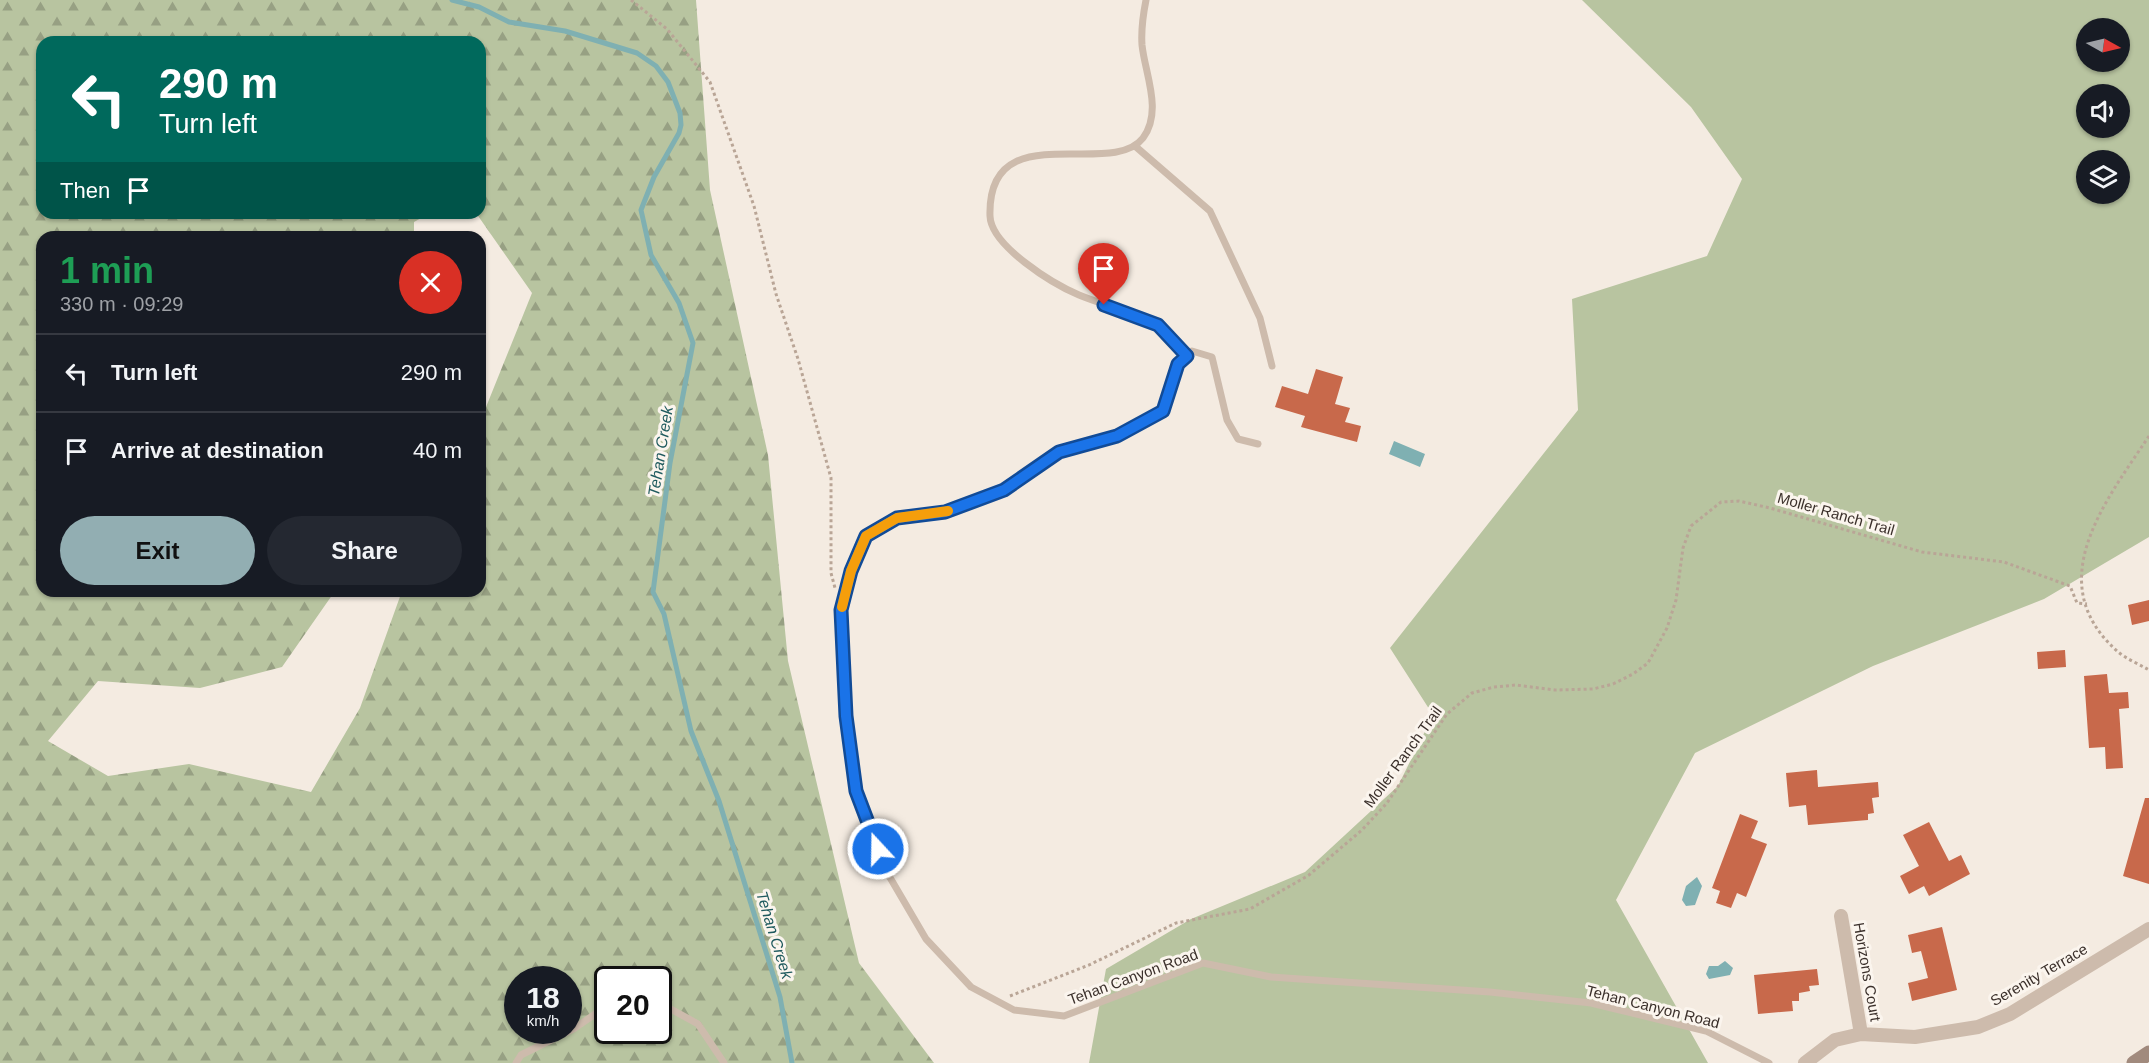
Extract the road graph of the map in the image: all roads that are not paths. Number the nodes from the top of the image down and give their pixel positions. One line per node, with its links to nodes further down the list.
1 (1146, 0): 2 (lane)
2 (1135, 146): 3 (lane); 4 (lane)
3 (1187, 356): 5 (lane); 14 (lane, Tehan Canyon Road)
4 (1272, 366)
5 (1258, 444)
6 (1841, 916): 10 (street, Horizons Court)
7 (2149, 929): 10 (street, Serenity Terrace)
8 (672, 1010): 13 (lane)
9 (594, 1015): 12 (lane)
10 (1861, 1034): 15 (street, Serenity Terrace)
11 (2149, 1053): 16 (main road)
12 (516, 1063)
13 (724, 1063)
14 (1769, 1063)
15 (1805, 1063)
16 (2134, 1063)

